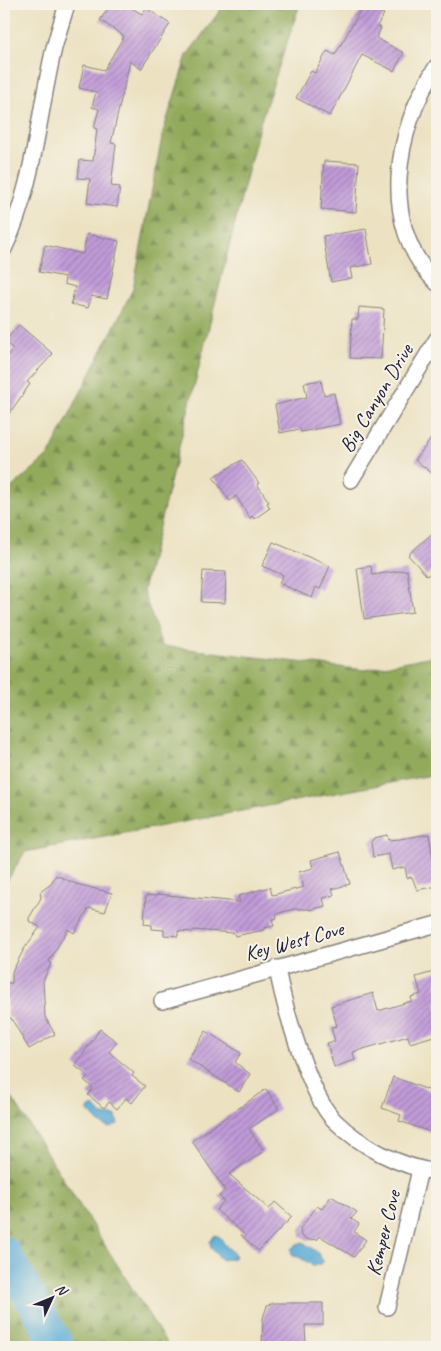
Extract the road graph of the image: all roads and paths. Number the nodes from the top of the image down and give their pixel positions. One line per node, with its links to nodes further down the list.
1 (67, 4): 3 (street)
2 (437, 66): 4 (street)
3 (4, 249)
4 (437, 283)
5 (437, 338): 6 (street, Big Canyon Drive)
6 (351, 480)
7 (437, 924): 8 (street, Key West Cove)
8 (277, 968): 9 (street, Key West Cove); 10 (street)
9 (162, 1000)
10 (420, 1170): 11 (street); 12 (street, Kemper Cove)
11 (437, 1172)
12 (387, 1307)

